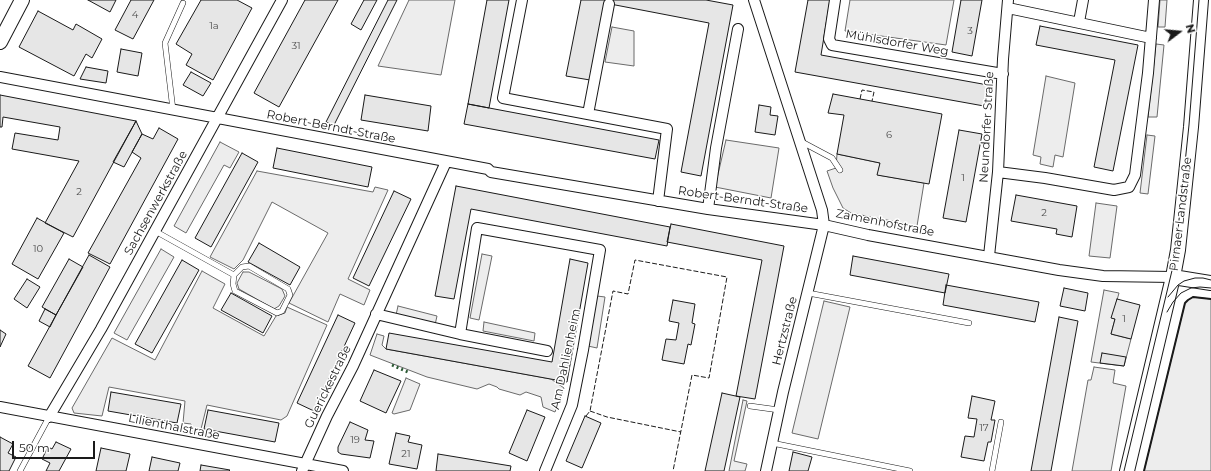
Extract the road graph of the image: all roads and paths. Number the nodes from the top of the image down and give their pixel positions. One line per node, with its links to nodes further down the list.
1 (22, 0): 15 (street)
2 (282, 0): 20 (street, Sachsenwerkstraße)
3 (522, 0): 19 (street)
4 (754, 0): 21 (street, Zamenhofstraße)
5 (835, 0): 16 (street, Mühlsdorfer Weg)
6 (1083, 0): 12 (street)
7 (1154, 0): 14 (street)
8 (1201, 0): 31 (street, Pirnaer Landstraße)
9 (183, 3): 18 (lane)
10 (609, 4): 19 (street)
11 (1008, 4): 12 (street); 16 (street, Neundorfer Straße)
12 (1078, 22): 14 (street)
13 (738, 29): 26 (street)
14 (1151, 38): 24 (street)
15 (0, 42)
16 (1003, 74): 24 (street, Neundorfer Straße)
17 (0, 77): 18 (street, Robert-Berndt-Straße)
18 (173, 110): 20 (street, Robert-Berndt-Straße)
19 (588, 114): 25 (street)
20 (218, 119): 22 (street, Robert-Berndt-Straße); 28 (street, Sachsenwerkstraße)
21 (800, 140): 23 (lane); 27 (street, Zamenhofstraße)
22 (446, 162): 25 (street, Robert-Berndt-Straße); 34 (street, Guerickestraße)
23 (840, 170)
24 (998, 172): 29 (street, Neundorfer Straße)
25 (658, 201): 26 (street, Robert-Berndt-Straße)
26 (708, 209): 27 (street, Robert-Berndt-Straße)
27 (824, 224): 29 (street, Zamenhofstraße); 33 (street, Hertzstraße)
28 (155, 231): 30 (lane); 41 (street, Sachsenwerkstraße)
29 (989, 256): 31 (street, Zamenhofstraße)
30 (234, 275): 30 (lane)
31 (1173, 277): 32 (street); 51 (street, Pirnaer Landstraße)
32 (1211, 283)
33 (808, 292): 35 (lane); 40 (street, Hertzstraße)
34 (376, 314): 36 (street); 44 (street, Guerickestraße)
35 (969, 323)
36 (460, 334): 37 (street); 47 (street, Am Dahlienheim)
37 (547, 351)
38 (750, 406): 40 (lane)
39 (0, 407): 41 (street, Lilienthalstraße)
40 (779, 410): 43 (street, Hertzstraße)
41 (49, 417): 44 (street, Lilienthalstraße); 45 (lane)
42 (1001, 422): 50 (lane)
43 (772, 443): 48 (street, Hertzstraße); 49 (lane)
44 (304, 468): 46 (street, Lilienthalstraße)
45 (20, 471)
46 (343, 471)
47 (545, 471)
48 (766, 471)
49 (910, 471)
50 (992, 471)
51 (1127, 471)

